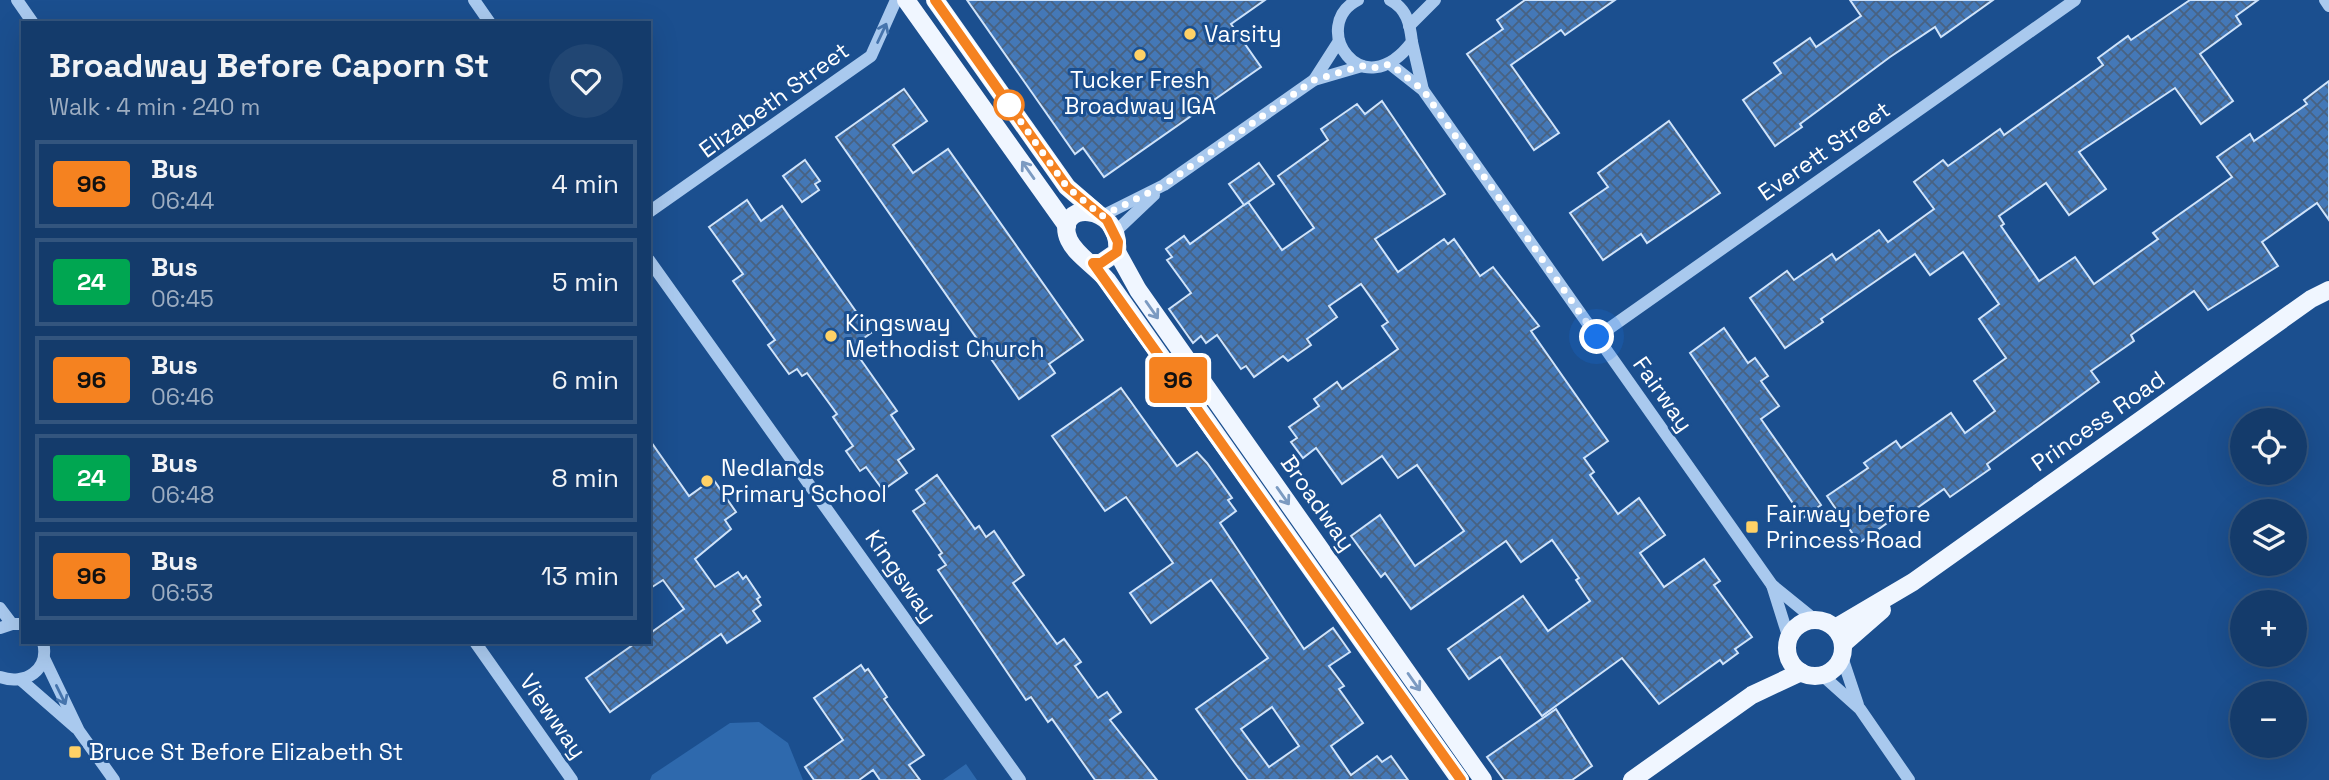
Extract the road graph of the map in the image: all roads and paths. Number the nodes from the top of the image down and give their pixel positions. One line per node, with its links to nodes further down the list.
1 (16, 0): 13 (street)
2 (474, 0): 14 (street)
3 (897, 0): 23 (street, Elizabeth Street, one-way to 3)
4 (906, 0): 25 (main road, one-way to 4)
5 (935, 0): 24 (main road)
6 (1358, 0): 11 (street)
7 (1435, 0): 15 (street)
8 (2075, 0): 33 (street, Everett Street)
9 (2325, 0): 12 (street)
10 (1396, 1): 15 (street)
11 (1345, 5): 16 (street)
12 (2329, 6)
13 (32, 21)
14 (489, 21)
15 (1409, 26): 17 (street, Fairway)
16 (1339, 41): 19 (street); 20 (street)
17 (1412, 42): 18 (street); 21 (street, Fairway)
18 (1390, 64): 19 (street); 21 (street, Fairway)
19 (1362, 66): 20 (street)
20 (1314, 80): 22 (street)
21 (1423, 90): 33 (street, Fairway)
22 (1164, 185): 24 (street); 26 (street)
23 (651, 211)
24 (1099, 214): 25 (main road); 26 (main road)
25 (1067, 226): 29 (main road)
26 (1115, 232): 27 (main road)
27 (1117, 252): 29 (main road); 53 (main road, Broadway, one-way to 53)
28 (651, 263): 51 (street, Kingsway)
29 (1093, 263): 52 (main road, Broadway)
30 (2329, 278): 32 (main road, Princess Road)
31 (2329, 290): 32 (main road, Princess Road)
32 (2311, 299): 38 (main road, Princess Road)
33 (1597, 337): 34 (street, Fairway)
34 (1772, 585): 36 (street, Fairway); 40 (street, Fairway)
35 (0, 608): 37 (street)
36 (1815, 620): 38 (main road); 40 (main road)
37 (11, 625)
38 (1840, 643): 43 (main road); 47 (street)
39 (476, 644): 50 (street, Viewway)
40 (1789, 647): 42 (main road); 46 (main road)
41 (46, 648): 45 (street); 48 (street, one-way to 48)
42 (1801, 672): 43 (main road); 46 (main road)
43 (1822, 675): 47 (street)
44 (2, 680): 45 (street)
45 (21, 680): 48 (street)
46 (1752, 695): 54 (main road)
47 (1860, 709): 55 (street)
48 (79, 731): 49 (street)
49 (114, 780)
50 (572, 780)
51 (1020, 780)
52 (1461, 780)
53 (1483, 780)
54 (1632, 780)
55 (1909, 780)

